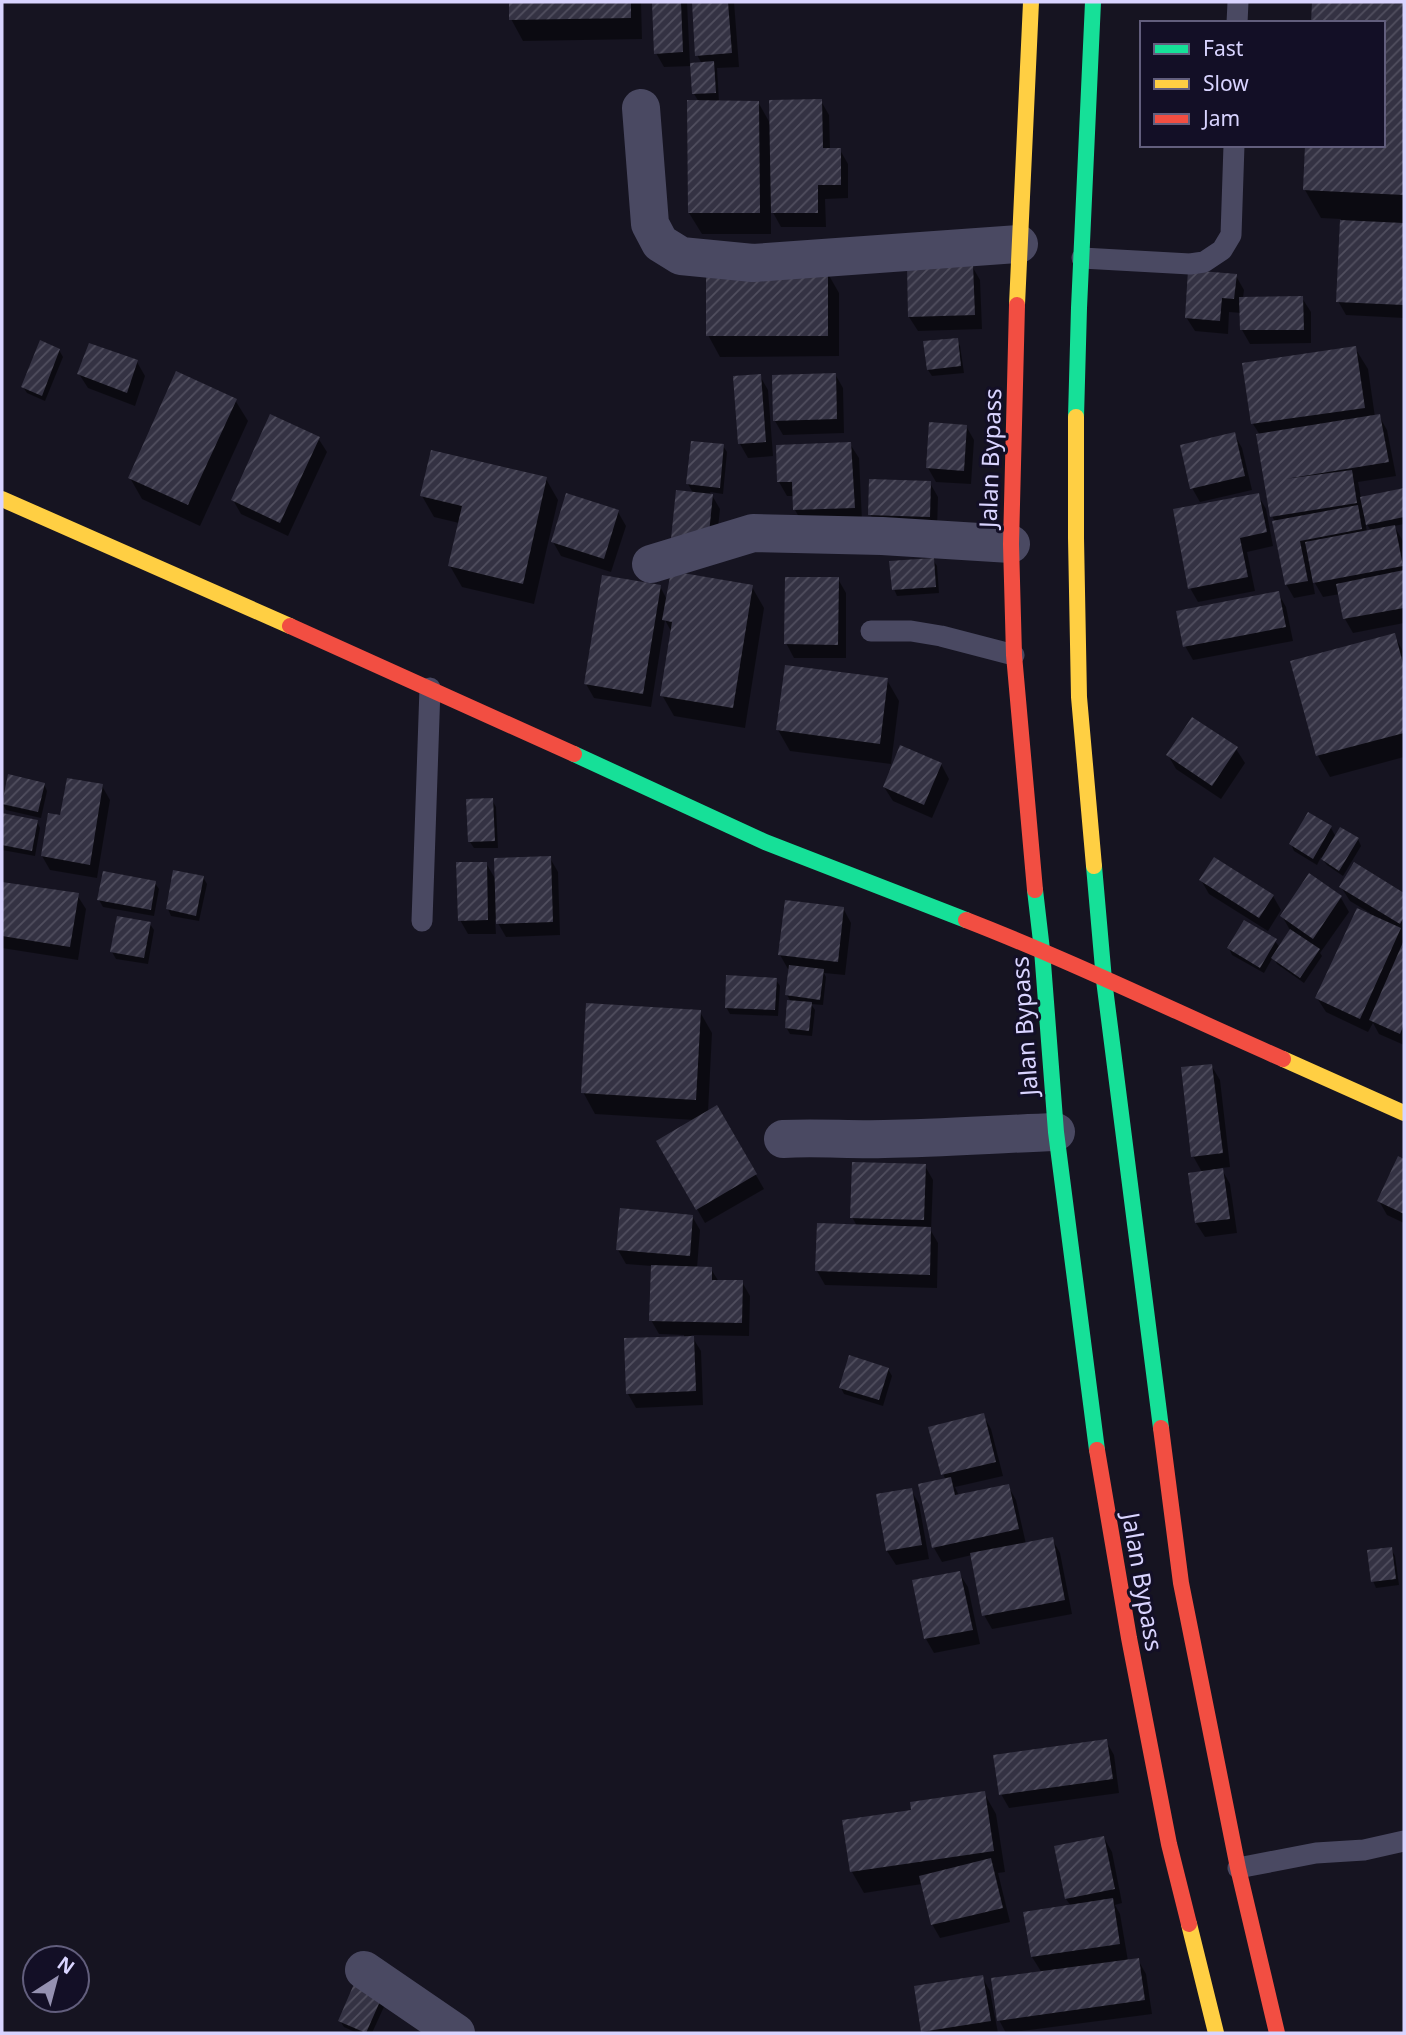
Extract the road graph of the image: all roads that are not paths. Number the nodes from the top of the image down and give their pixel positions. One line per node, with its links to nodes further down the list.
1 (1031, 2): 7 (main road, Jalan Bypass)
2 (1093, 2): 8 (main road, Jalan Bypass)
3 (1238, 2): 4 (lane)
4 (1237, 21)
5 (641, 108): 7 (street)
6 (1234, 147): 8 (lane)
7 (1019, 244): 10 (main road, Jalan Bypass)
8 (1082, 258): 17 (main road, Jalan Bypass)
9 (2, 499): 14 (main road)
10 (1011, 544): 11 (street); 13 (main road, Jalan Bypass)
11 (650, 564)
12 (871, 631): 13 (lane)
13 (1014, 656): 16 (main road, Jalan Bypass)
14 (430, 688): 15 (lane); 16 (main road)
15 (422, 921)
16 (1042, 950): 17 (main road); 19 (main road, Jalan Bypass)
17 (1104, 980): 18 (main road); 22 (main road, Jalan Bypass)
18 (1404, 1112)
19 (1056, 1132): 20 (street); 25 (main road, Jalan Bypass)
20 (783, 1139)
21 (1404, 1841): 22 (lane)
22 (1238, 1868): 26 (main road, Jalan Bypass)
23 (363, 1970): 24 (street)
24 (456, 2033)
25 (1216, 2033)
26 (1277, 2033)

